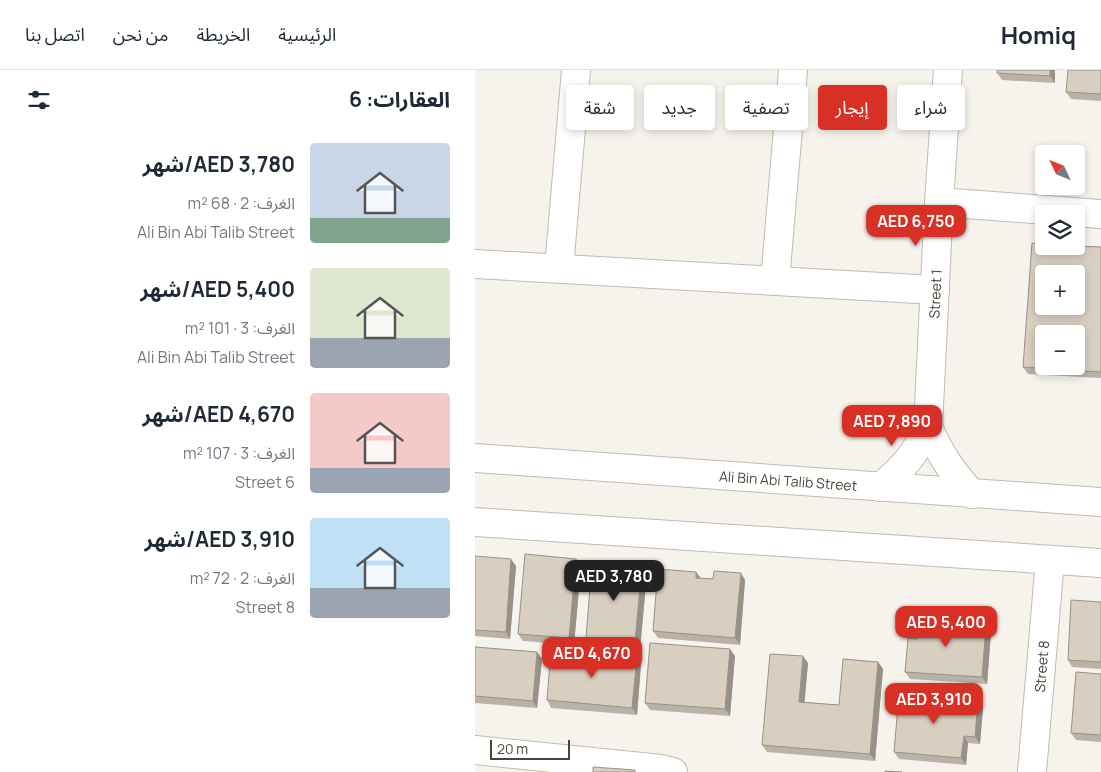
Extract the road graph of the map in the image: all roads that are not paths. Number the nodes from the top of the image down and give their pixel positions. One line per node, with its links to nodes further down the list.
1 (575, 70): 7 (street)
2 (793, 70): 8 (street)
3 (948, 70): 4 (street, Street 1)
4 (939, 202): 5 (street); 9 (street, Street 1)
5 (1101, 214)
6 (475, 264): 7 (street)
7 (559, 268): 8 (street)
8 (775, 281): 9 (street)
9 (935, 290): 10 (street, Street 1)
10 (928, 427): 12 (street, Street 1); 13 (street, Street 1)
11 (475, 458): 12 (street, Ali Bin Abi Talib Street)
12 (880, 487): 13 (street, Ali Bin Abi Talib Street)
13 (972, 494): 14 (street, Ali Bin Abi Talib Street)
14 (1101, 502)
15 (475, 522): 16 (street)
16 (1050, 560): 17 (street); 20 (street, Street 8)
17 (1101, 564)
18 (475, 750): 19 (street)
19 (673, 772)
20 (1032, 772)

